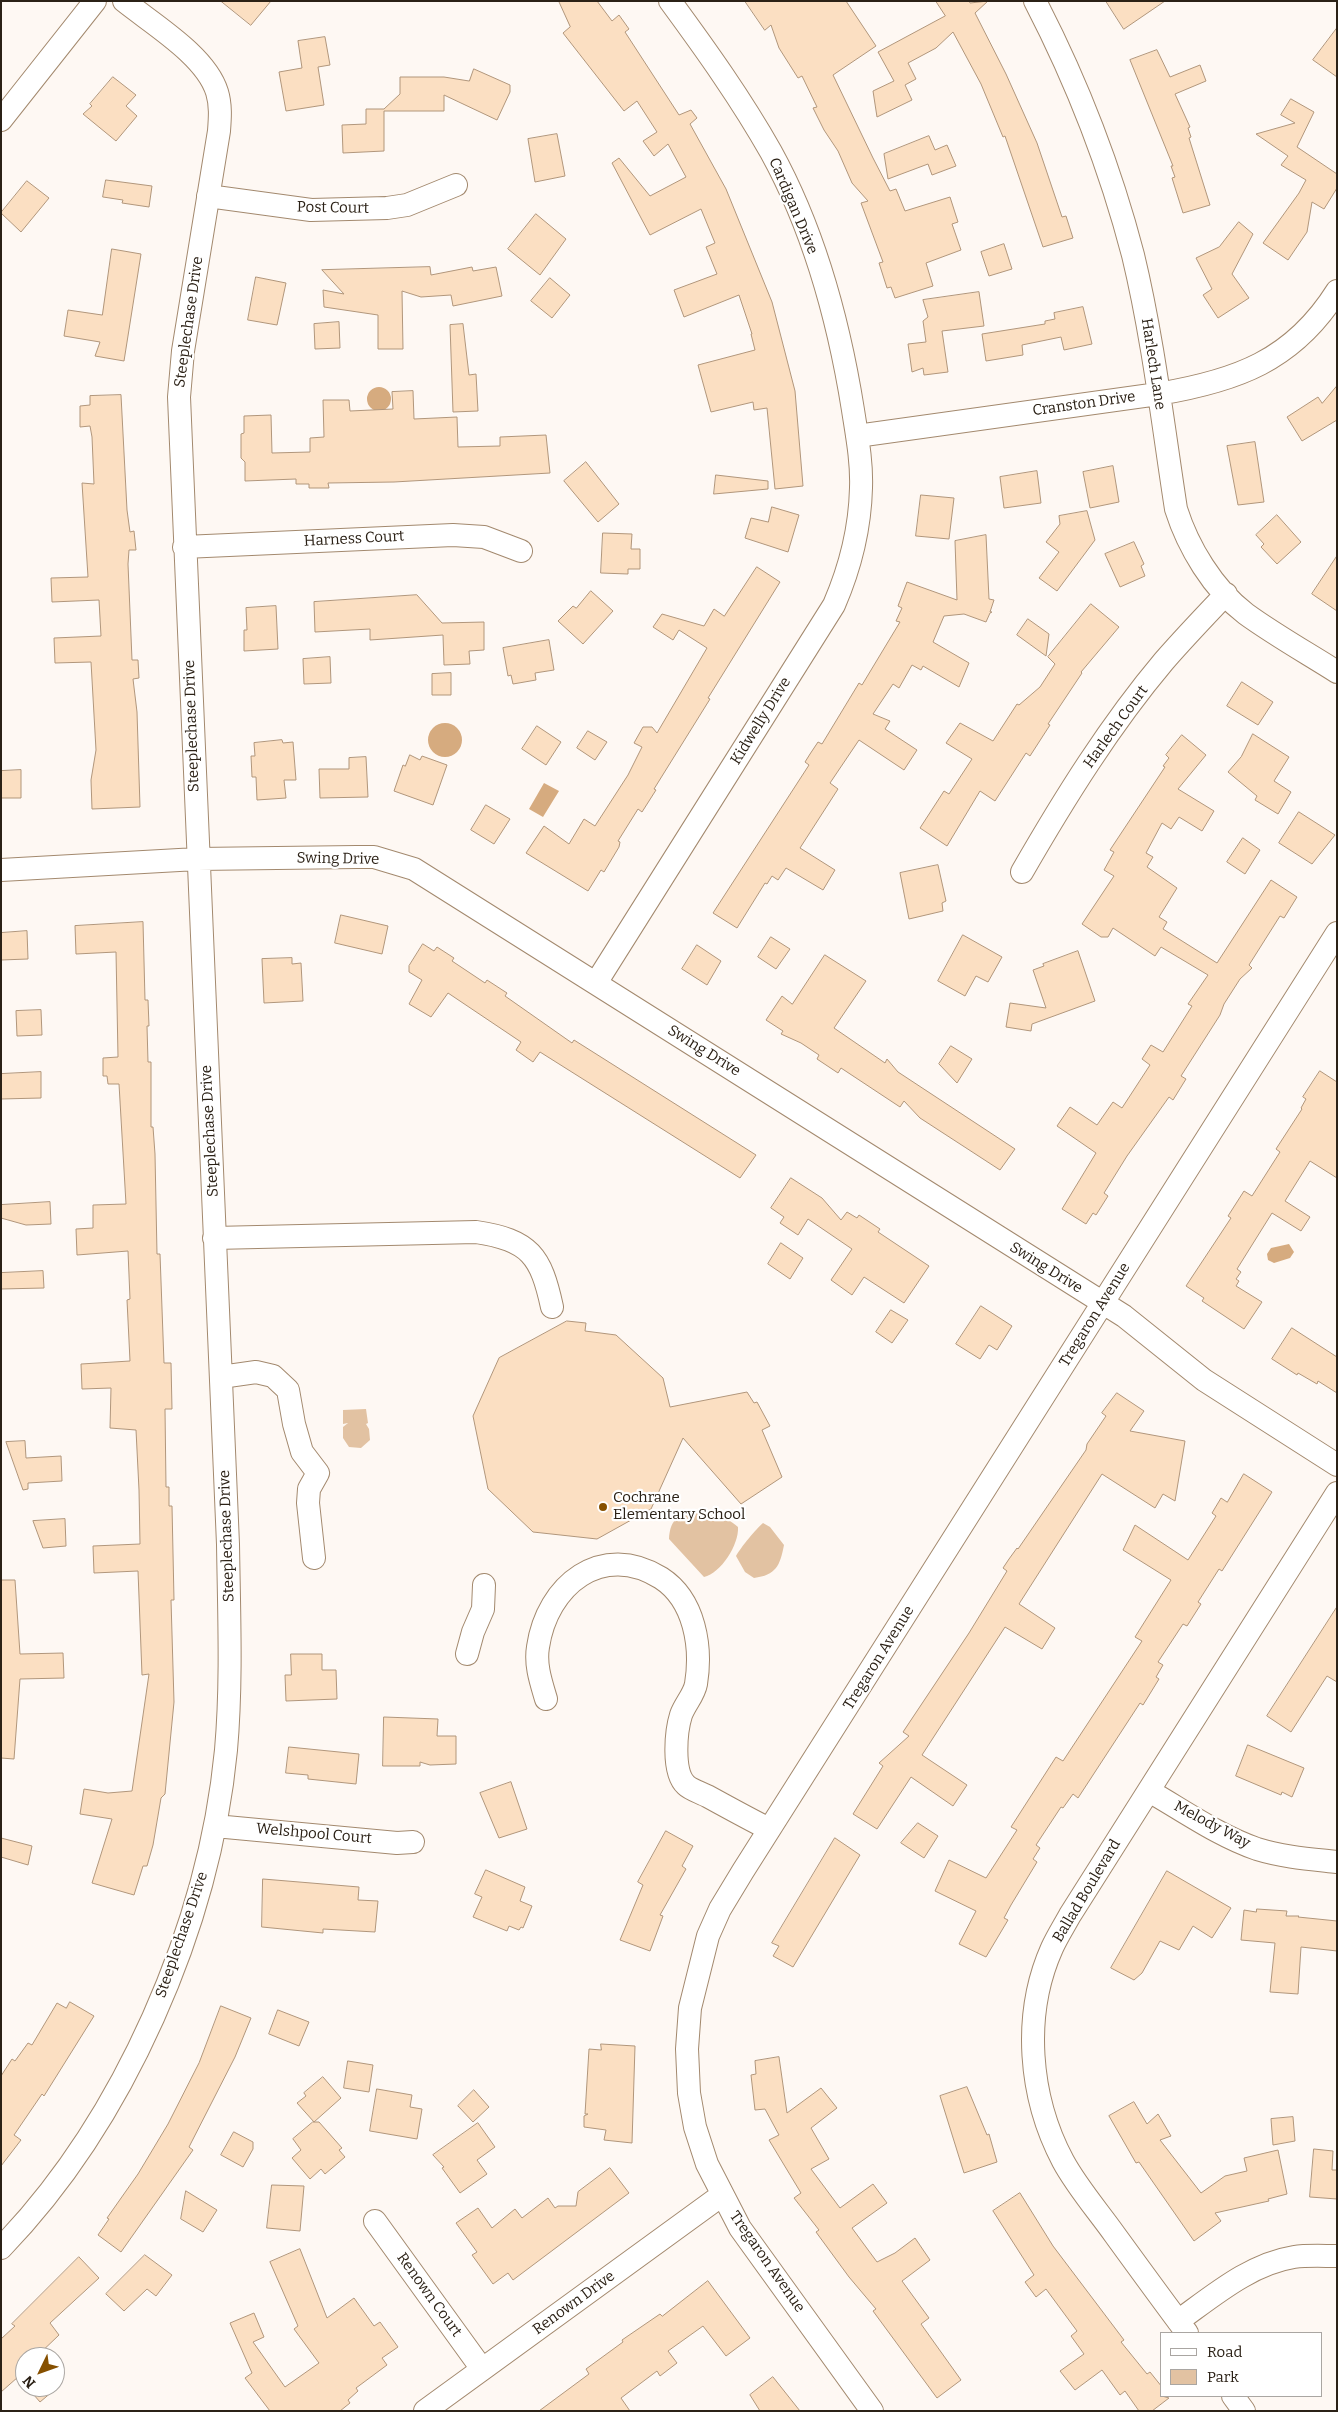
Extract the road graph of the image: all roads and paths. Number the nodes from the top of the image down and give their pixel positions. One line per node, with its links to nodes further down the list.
1 (95, 1): 5 (street)
2 (124, 1): 7 (street, Steeplechase Drive)
3 (670, 1): 10 (street, Cardigan Drive)
4 (1035, 1): 9 (street, Harlech Lane)
5 (1, 120)
6 (456, 185): 7 (street, Post Court)
7 (208, 196): 11 (street, Steeplechase Drive)
8 (1337, 291): 9 (street, Cranston Drive)
9 (1158, 394): 10 (street, Cranston Drive); 13 (street, Harlech Lane)
10 (857, 436): 19 (street, Kidwelly Drive)
11 (184, 547): 12 (street, Harness Court); 15 (street, Steeplechase Drive)
12 (520, 551)
13 (1226, 594): 14 (street, Harlech Lane); 17 (street, Harlech Court)
14 (1337, 672)
15 (197, 859): 16 (street, Swing Drive); 19 (street, Swing Drive); 20 (street, Steeplechase Drive)
16 (1, 870)
17 (1022, 872)
18 (1337, 933): 21 (street, Tregaron Avenue)
19 (596, 983): 21 (street, Swing Drive)
20 (214, 1238): 22 (street); 23 (street, Steeplechase Drive)
21 (1103, 1304): 24 (street, Swing Drive); 32 (street, Tregaron Avenue)
22 (552, 1307)
23 (221, 1377): 26 (street); 31 (street, Steeplechase Drive)
24 (1337, 1465)
25 (1337, 1493): 30 (street, Ballad Boulevard)
26 (314, 1558)
27 (484, 1585): 28 (street)
28 (467, 1654)
29 (546, 1699): 32 (street)
30 (1149, 1791): 34 (street, Melody Way); 39 (street, Ballad Boulevard)
31 (215, 1826): 33 (street, Welshpool Court); 37 (street, Steeplechase Drive)
32 (769, 1829): 35 (street, Tregaron Avenue)
33 (413, 1842)
34 (1337, 1862)
35 (722, 2195): 40 (street, Renown Drive); 43 (street, Tregaron Avenue)
36 (375, 2221): 40 (street, Renown Court)
37 (1, 2248)
38 (1337, 2256): 39 (street)
39 (1183, 2327)
40 (482, 2370): 42 (street, Renown Drive)
41 (1234, 2397): 44 (street)
42 (425, 2411)
43 (872, 2411)
44 (1244, 2411)

